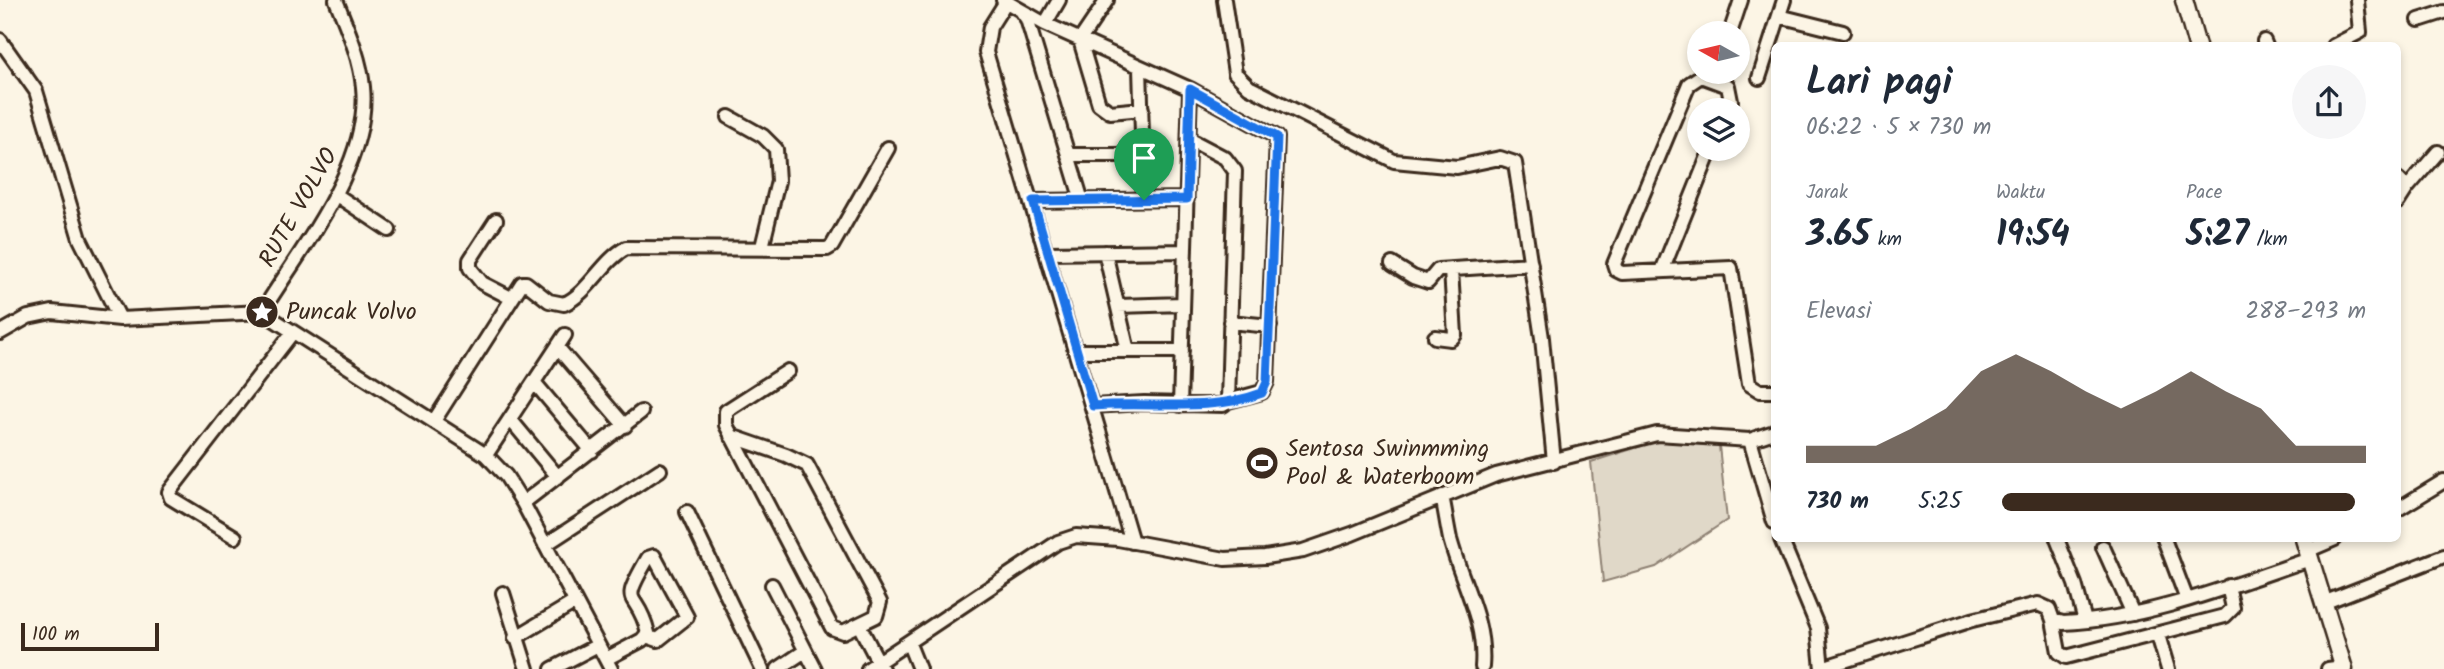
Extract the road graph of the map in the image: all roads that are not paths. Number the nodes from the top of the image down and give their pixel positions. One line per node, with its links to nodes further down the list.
1 (336, 0): 36 (street, RUTE VOLVO)
2 (1059, 0): 15 (street)
3 (1107, 0): 18 (street)
4 (1224, 0): 48 (street)
5 (1741, 0): 14 (street)
6 (1784, 0): 12 (street)
7 (2184, 0): 21 (main road)
8 (2357, 0): 19 (street)
9 (1006, 1): 10 (street); 39 (street)
10 (1021, 12): 15 (street); 32 (street)
11 (2444, 12): 13 (street)
12 (1779, 16): 16 (street); 20 (street)
13 (2419, 20)
14 (1734, 21)
15 (1045, 24): 18 (street)
16 (1843, 32)
17 (0, 40): 55 (street)
18 (1080, 40): 23 (street); 27 (street)
19 (2358, 40)
20 (1774, 42)
21 (2196, 42)
22 (1770, 62): 24 (street)
23 (1140, 68): 25 (street); 27 (street)
24 (1759, 78)
25 (1190, 89): 29 (street); 57 (street)
26 (1730, 98): 50 (street)
27 (1142, 109): 33 (street)
28 (729, 117): 43 (street)
29 (1189, 139): 37 (street); 56 (street)
30 (888, 148): 43 (street)
31 (2438, 152): 35 (street)
32 (1069, 155): 33 (street); 40 (street)
33 (1143, 155): 38 (street)
34 (1706, 161): 50 (street)
35 (2402, 184)
36 (335, 194): 42 (street); 54 (street, RUTE VOLVO)
37 (1187, 199): 38 (street); 44 (street)
38 (1144, 200): 40 (street)
39 (1033, 201): 40 (street); 46 (street)
40 (1083, 201)
41 (496, 220): 51 (street)
42 (388, 230)
43 (762, 247): 51 (street)
44 (1185, 251): 45 (street); 52 (street)
45 (1105, 252): 46 (street); 53 (street)
46 (1048, 253): 63 (street)
47 (1392, 264): 49 (street)
48 (1531, 264): 49 (street); 81 (street)
49 (1451, 270): 61 (street)
50 (1661, 271): 68 (street)
51 (511, 298): 74 (street)
52 (1183, 304): 53 (street); 65 (street)
53 (1118, 306): 64 (street)
54 (262, 312): 55 (street); 58 (street)
55 (120, 318): 59 (street)
56 (1230, 322): 57 (street); 69 (street)
57 (1270, 326): 69 (street)
58 (293, 332): 74 (street); 90 (street)
59 (0, 333)
60 (565, 335): 62 (street)
61 (1435, 337)
62 (557, 347): 67 (street); 75 (street)
63 (1076, 351): 64 (street); 71 (street)
64 (1128, 351): 65 (street)
65 (1182, 351): 70 (street)
66 (788, 371): 77 (street)
67 (534, 382): 73 (street); 79 (street)
68 (1771, 391)
69 (1227, 401): 70 (street)
70 (1180, 405): 71 (street)
71 (1093, 406): 91 (street)
72 (641, 412): 75 (street)
73 (510, 419): 80 (street); 83 (street)
74 (434, 421): 80 (street)
75 (625, 426): 79 (street)
76 (1771, 433): 78 (street)
77 (731, 436): 109 (street); 109 (street)
78 (1750, 440): 81 (street); 89 (street)
79 (592, 451): 83 (street)
80 (486, 455): 86 (street)
81 (1555, 462): 85 (street)
82 (660, 470): 96 (street)
83 (558, 477): 86 (street)
84 (2444, 481): 87 (street)
85 (1442, 496): 91 (street); 118 (street)
86 (523, 503): 96 (street)
87 (2401, 507)
88 (687, 512): 122 (street)
89 (1771, 512)
90 (235, 537)
91 (1132, 542): 113 (street)
92 (1782, 542): 126 (street)
93 (2058, 542): 108 (street)
94 (2165, 542): 103 (street)
95 (2328, 542): 98 (street)
96 (545, 545): 104 (street)
97 (2103, 547): 106 (street)
98 (2307, 550): 101 (street); 105 (main road)
99 (2444, 556): 105 (street)
100 (772, 585): 115 (street)
101 (2228, 586): 103 (street); 110 (street)
102 (503, 593): 112 (street)
103 (2187, 600): 106 (street)
104 (575, 602): 112 (street); 114 (street)
105 (2323, 603): 119 (main road)
106 (2133, 614): 108 (street)
107 (2053, 621): 108 (street); 110 (street); 126 (street)
108 (2085, 621)
109 (859, 625): 117 (street)
110 (2158, 635): 127 (street)
111 (646, 636): 111 (street); 116 (street)
112 (516, 639): 120 (street)
113 (909, 644): 117 (street); 125 (street)
114 (598, 645): 116 (street); 121 (street)
115 (805, 652): 123 (street); 124 (street)
116 (609, 664)
117 (877, 667)
118 (1482, 667)
119 (2338, 668)
120 (527, 669)
121 (552, 669)
122 (762, 669)
123 (778, 669)
124 (815, 669)
125 (919, 669)
126 (1822, 669)
127 (2168, 669)

